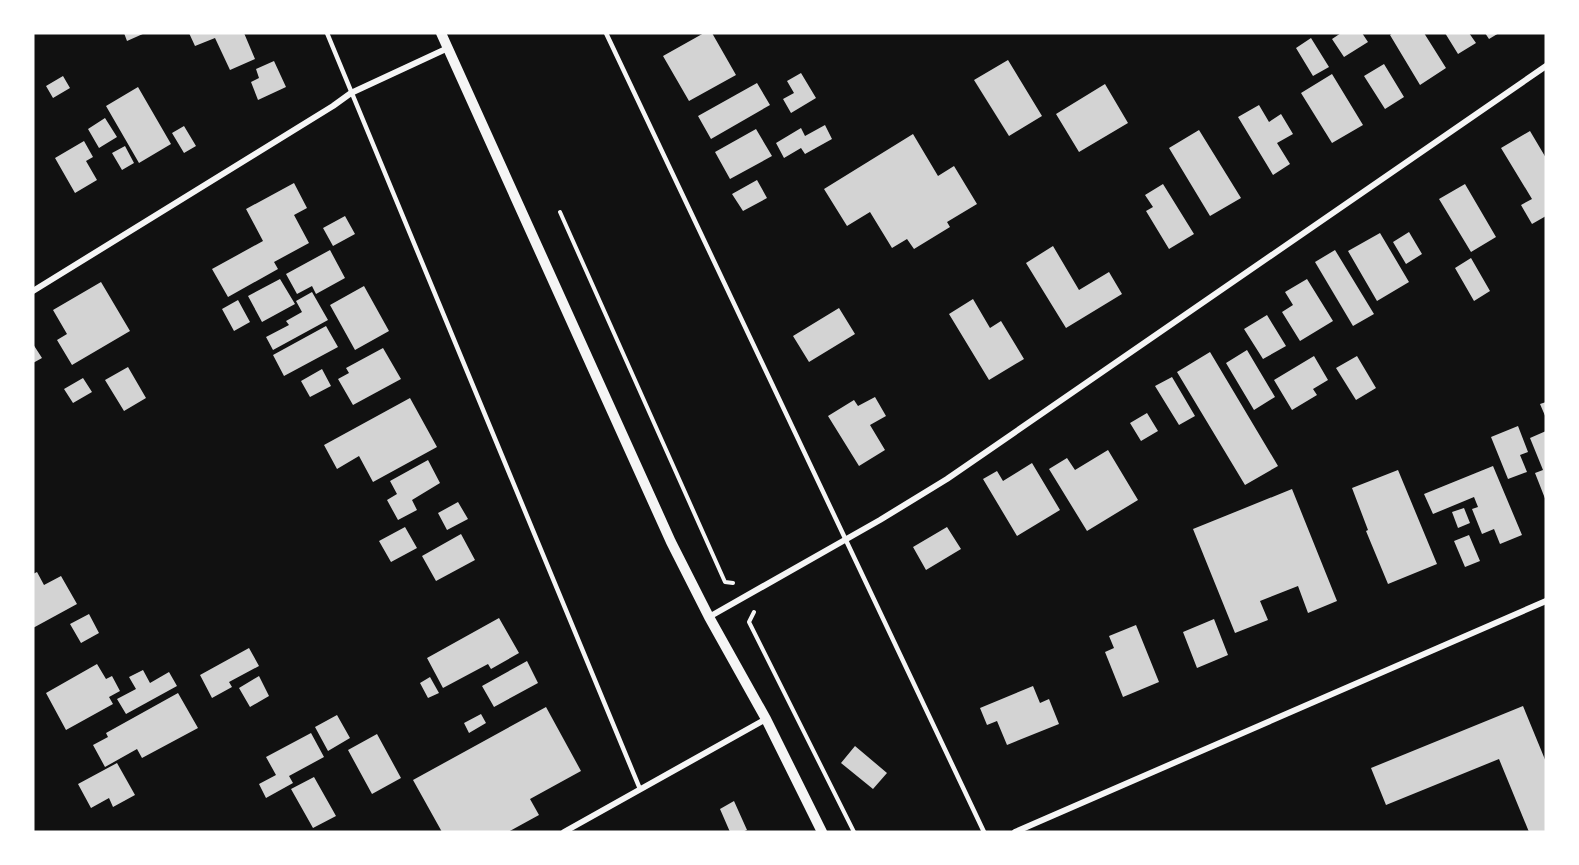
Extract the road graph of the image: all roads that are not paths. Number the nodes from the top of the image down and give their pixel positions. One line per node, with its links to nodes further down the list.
1 (327, 33): 6 (lane)
2 (441, 33): 4 (street)
3 (606, 33): 8 (lane)
4 (448, 48): 6 (street); 10 (street)
5 (1546, 66): 8 (street)
6 (351, 93): 7 (street); 12 (lane)
7 (33, 291)
8 (846, 540): 10 (street); 15 (lane)
9 (1546, 601): 16 (street)
10 (709, 617): 11 (street)
11 (766, 719): 12 (street); 14 (street)
12 (640, 789): 13 (street)
13 (564, 832)
14 (822, 832)
15 (984, 832)
16 (1015, 832)

